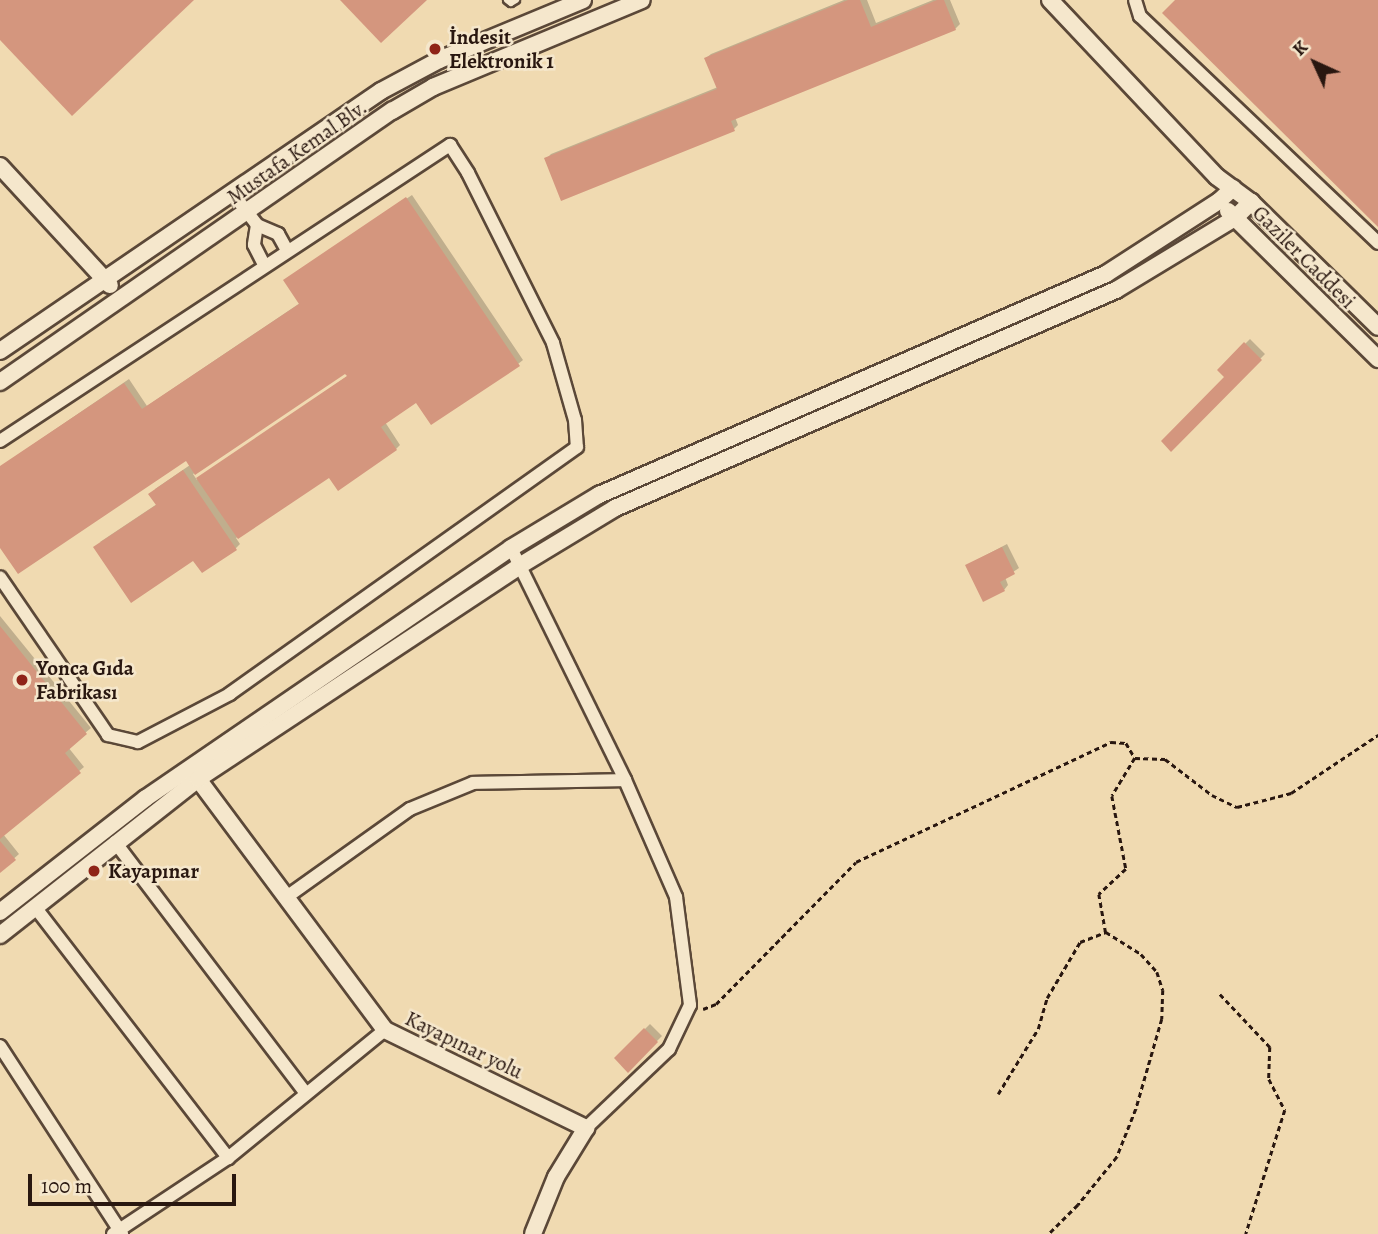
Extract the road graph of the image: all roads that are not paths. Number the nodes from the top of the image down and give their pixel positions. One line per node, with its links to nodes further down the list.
1 (507, 0): 2 (lane)
2 (516, 0)
3 (583, 0): 10 (street, Mustafa Kemal Blv.)
4 (642, 0): 14 (street, Mustafa Kemal Blv.)
5 (1050, 0): 8 (street, Gaziler Caddesi)
6 (1135, 0): 15 (street)
7 (0, 166): 18 (street)
8 (1217, 177): 9 (street, Gaziler Caddesi); 11 (street)
9 (1233, 188): 11 (street); 12 (street, Gaziler Caddesi)
10 (233, 194): 14 (street); 18 (street, Mustafa Kemal Blv.)
11 (1219, 201): 13 (street, Gaziler Caddesi); 25 (street)
12 (1251, 202): 13 (street); 20 (street, Gaziler Caddesi)
13 (1235, 218): 22 (street, Gaziler Caddesi); 26 (street)
14 (252, 219): 16 (street); 17 (street); 19 (street, Mustafa Kemal Blv.)
15 (1378, 243)
16 (287, 250): 17 (street); 27 (street)
17 (264, 265): 24 (street)
18 (106, 278): 19 (street); 21 (street, Mustafa Kemal Blv.)
19 (119, 299): 23 (street, Mustafa Kemal Blv.)
20 (1378, 327)
21 (0, 351)
22 (1378, 359)
23 (0, 382)
24 (0, 441)
25 (511, 548): 26 (street); 33 (street)
26 (521, 565): 28 (street); 29 (street)
27 (0, 577)
28 (198, 779): 30 (street); 31 (street, Kayapınar yolu)
29 (625, 780): 31 (street); 38 (street)
30 (115, 842): 32 (street); 37 (street)
31 (288, 896): 35 (street, Kayapınar yolu)
32 (35, 907): 34 (street); 39 (street)
33 (0, 912)
34 (0, 935)
35 (385, 1030): 37 (street); 38 (street, Kayapınar yolu)
36 (0, 1046): 40 (street)
37 (306, 1094): 39 (street)
38 (586, 1128): 41 (street)
39 (228, 1158): 40 (street)
40 (118, 1233)
41 (533, 1234)

